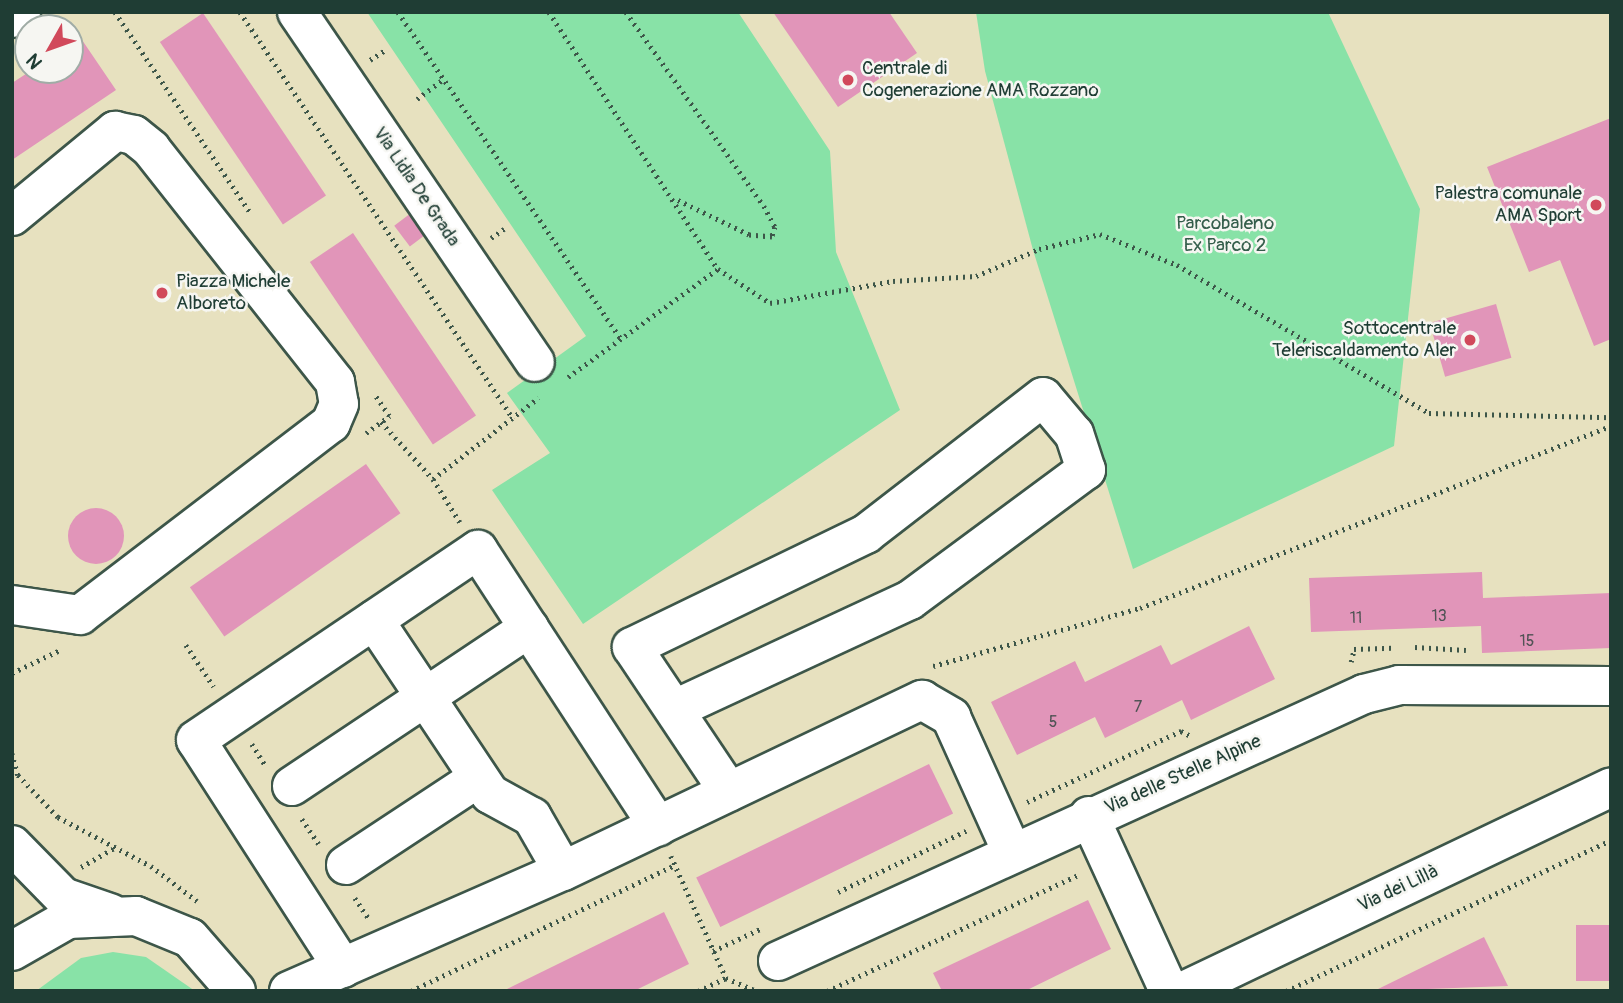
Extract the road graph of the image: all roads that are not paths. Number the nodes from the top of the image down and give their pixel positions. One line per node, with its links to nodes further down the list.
1 (21, 12): 3 (street)
2 (298, 12): 5 (street, Via Lidia De Grada)
3 (12, 18)
4 (12, 216): 6 (street)
5 (547, 379)
6 (12, 605)
7 (374, 620): 8 (street); 10 (street); 26 (street)
8 (529, 628): 10 (street); 17 (street)
9 (1611, 686): 16 (street, Via delle Stelle Alpine)
10 (425, 696): 12 (street); 13 (street)
11 (675, 709): 11 (street); 15 (street)
12 (478, 778): 20 (street); 21 (street)
13 (292, 786)
14 (1611, 787): 25 (street, Via dei Lillà)
15 (729, 792): 17 (street); 19 (street)
16 (1089, 817): 19 (street, Via delle Stelle Alpine); 29 (street)
17 (658, 826): 21 (street)
18 (12, 845): 22 (street)
19 (1012, 852): 24 (street, Via delle Stelle Alpine)
20 (345, 865)
21 (563, 872): 26 (street)
22 (110, 913): 23 (street); 27 (street)
23 (12, 951)
24 (778, 961)
25 (1249, 976): 30 (street, Via dei Lillà)
26 (336, 977): 28 (street)
27 (236, 991)
28 (289, 991)
29 (1169, 991)
30 (1184, 991)

